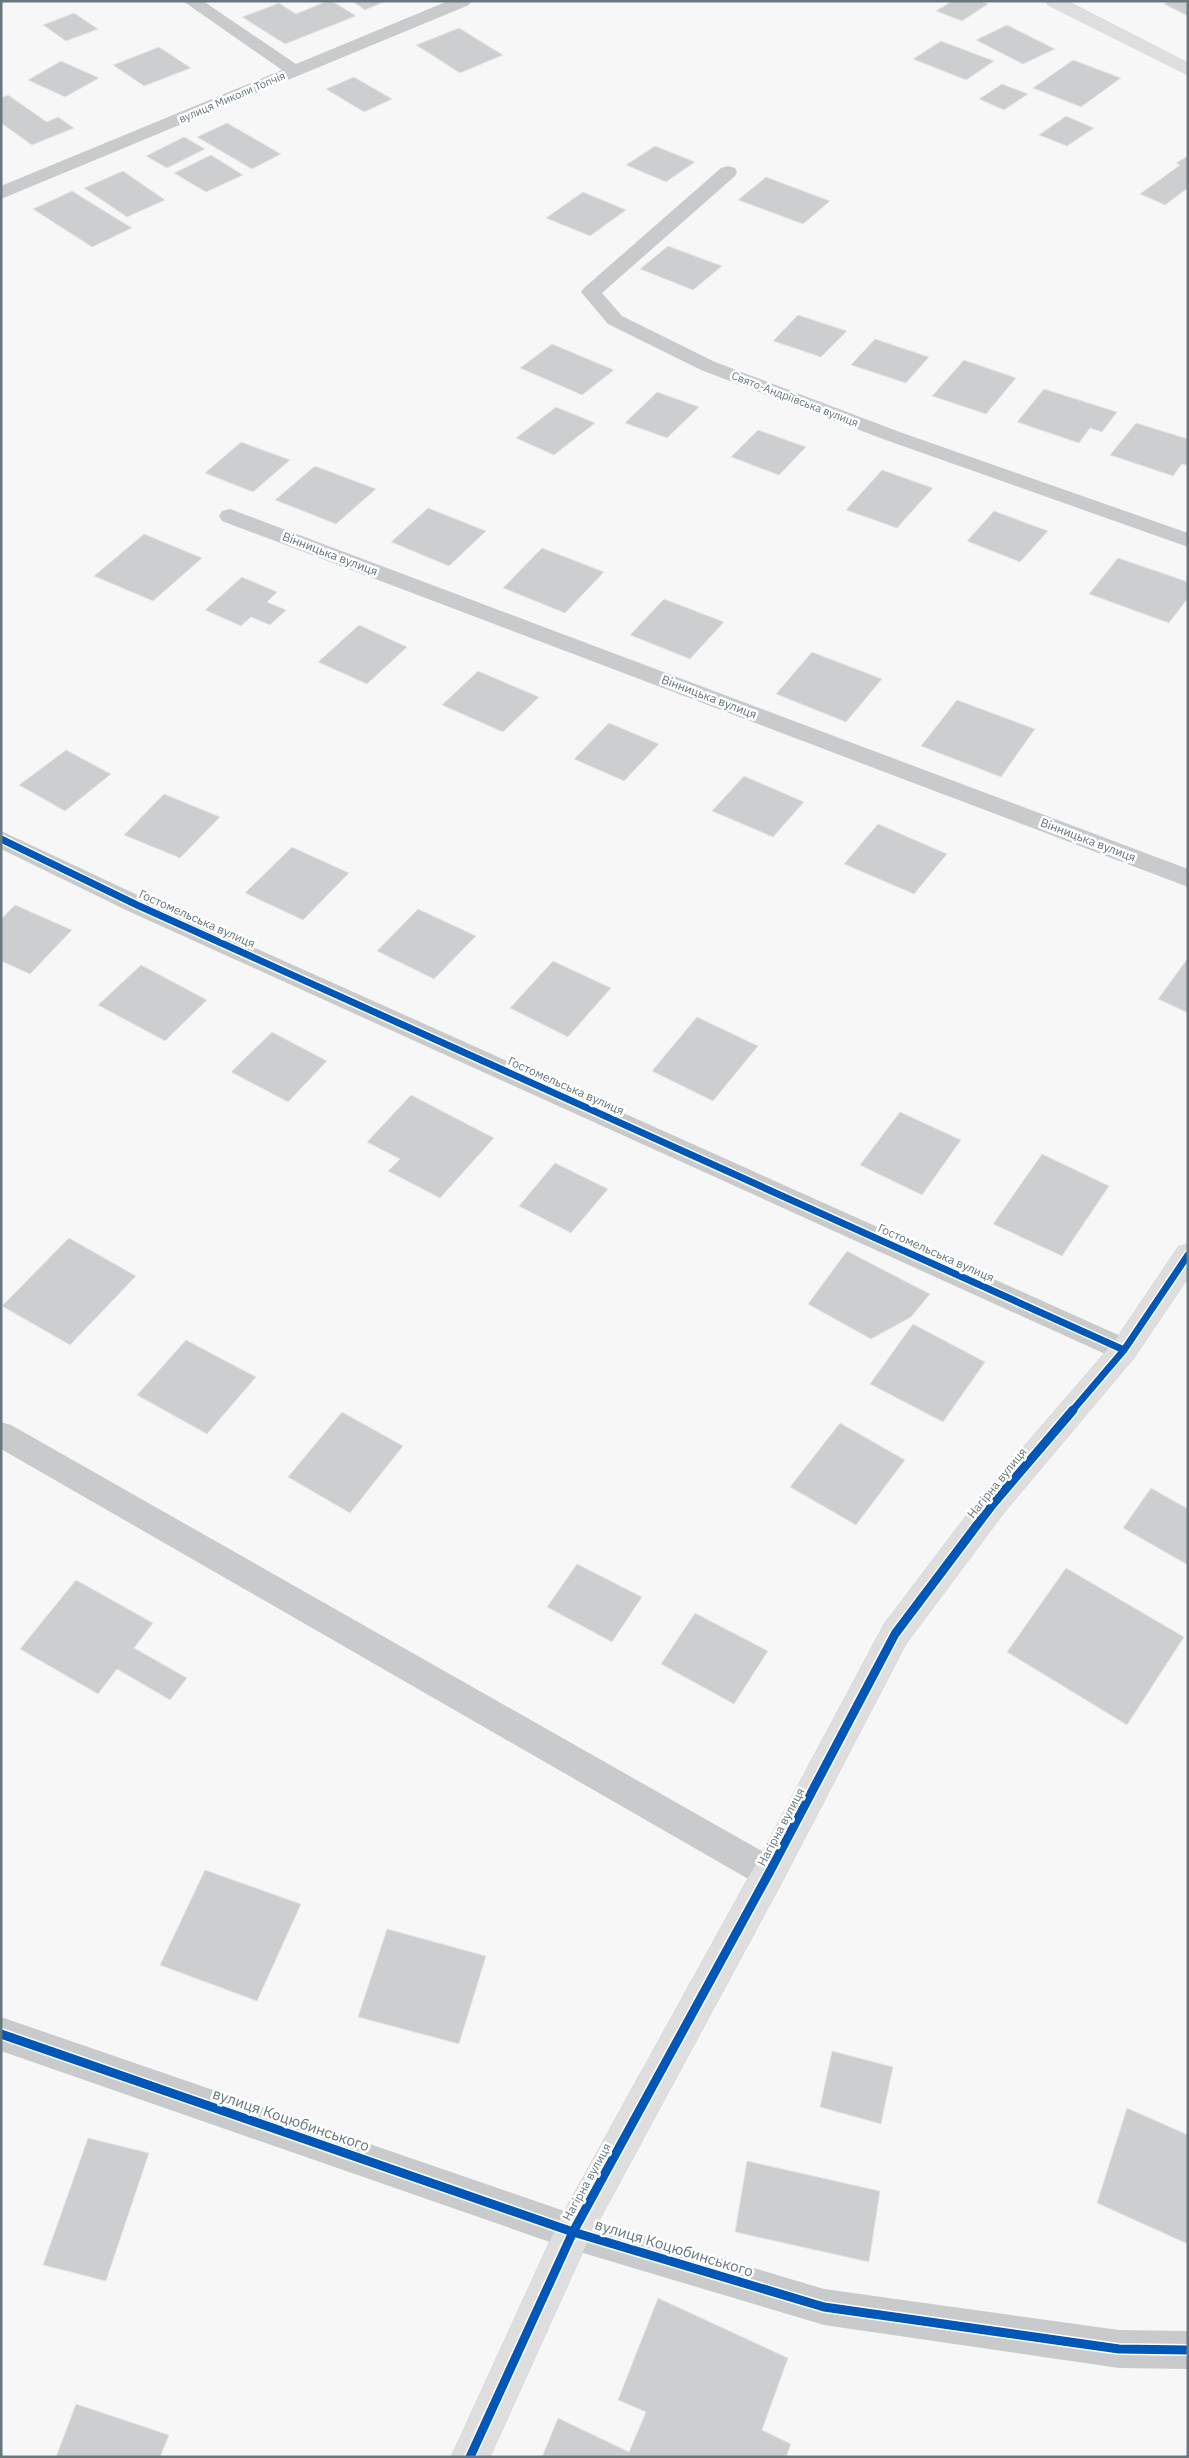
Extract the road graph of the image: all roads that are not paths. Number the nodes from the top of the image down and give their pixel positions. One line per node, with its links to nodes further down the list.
1 (191, 1): 5 (street)
2 (463, 1): 5 (street, вулиця Миколи Топчія)
3 (1054, 1): 4 (street)
4 (1188, 70)
5 (295, 71): 7 (street, вулиця Миколи Топчія)
6 (728, 172): 9 (street, Свято-Андріївська вулиця)
7 (1, 193)
8 (230, 516): 11 (street, Вінницька вулиця)
9 (1188, 540)
10 (1, 839): 13 (street, Гостомельська вулиця)
11 (1188, 878)
12 (1188, 1255): 13 (street, Нагірна вулиця)
13 (1124, 1350): 15 (street, Нагірна вулиця)
14 (1, 1434): 15 (street)
15 (769, 1873): 17 (street, Нагірна вулиця)
16 (1, 2034): 17 (street, вулиця Коцюбинського)
17 (573, 2232): 18 (street, вулиця Коцюбинського); 19 (street, Нагірна вулиця)
18 (1188, 2350)
19 (470, 2457)

